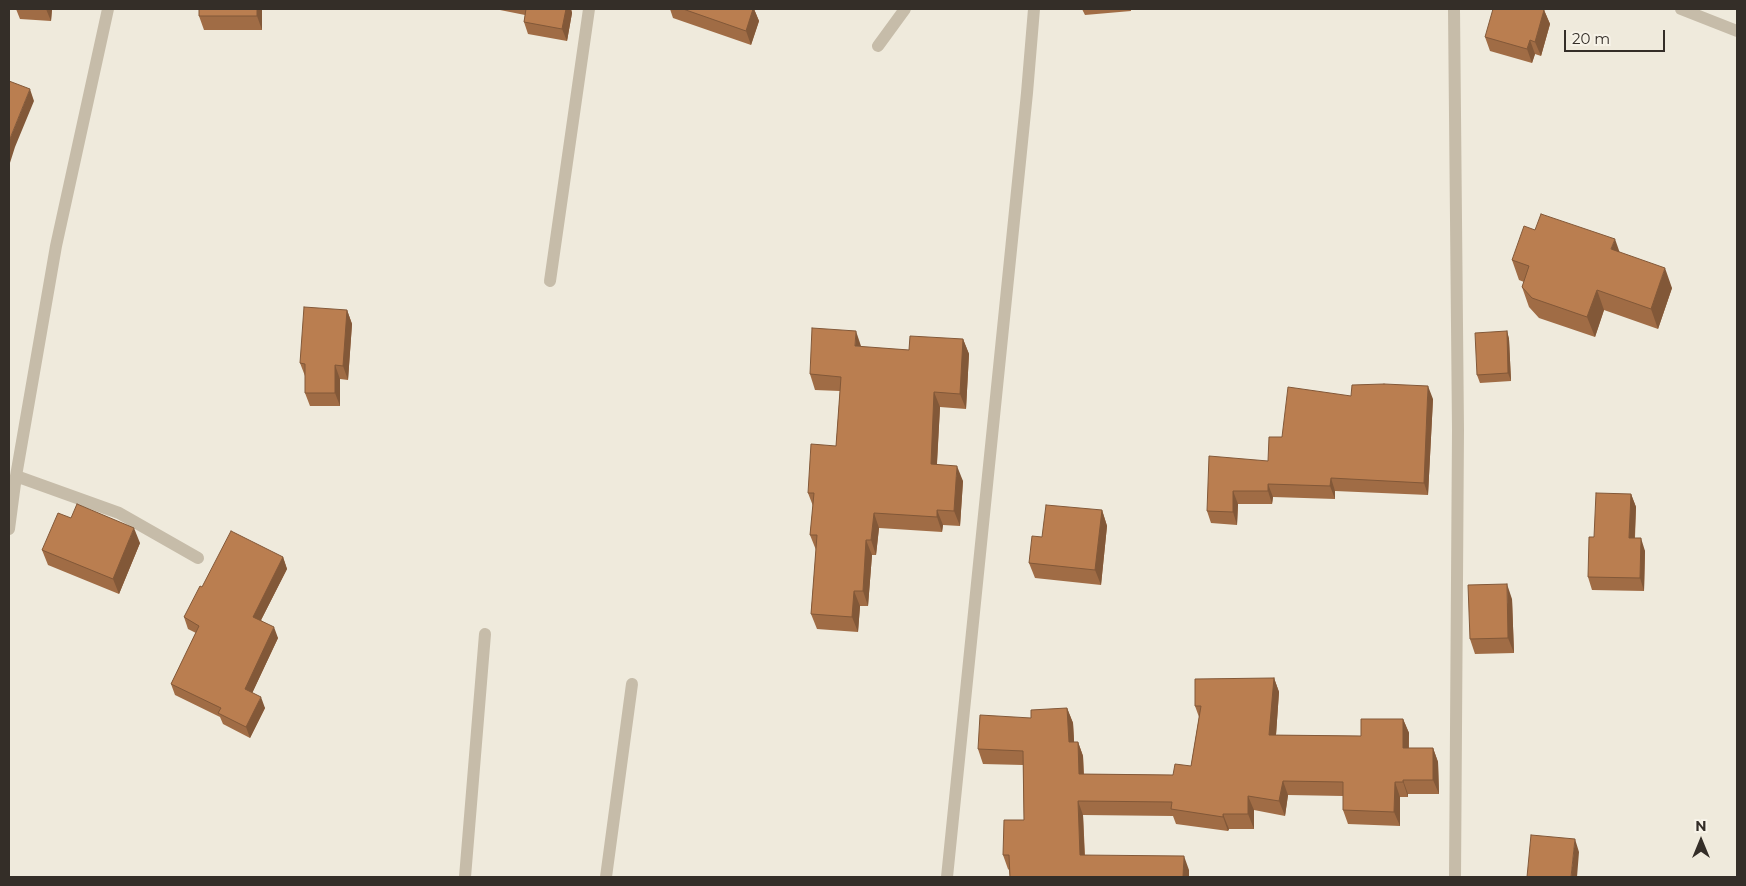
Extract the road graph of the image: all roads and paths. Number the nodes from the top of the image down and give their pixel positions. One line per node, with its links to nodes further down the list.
1 (108, 9): 10 (street)
2 (589, 9): 9 (street)
3 (905, 9): 8 (street)
4 (1034, 9): 17 (street)
5 (1454, 9): 18 (street)
6 (1683, 9): 7 (street)
7 (1737, 31)
8 (878, 46)
9 (550, 281)
10 (16, 476): 11 (street); 12 (street)
11 (9, 528)
12 (198, 558)
13 (485, 634): 15 (street)
14 (632, 684): 16 (street)
15 (465, 877)
16 (606, 877)
17 (947, 877)
18 (1454, 877)

